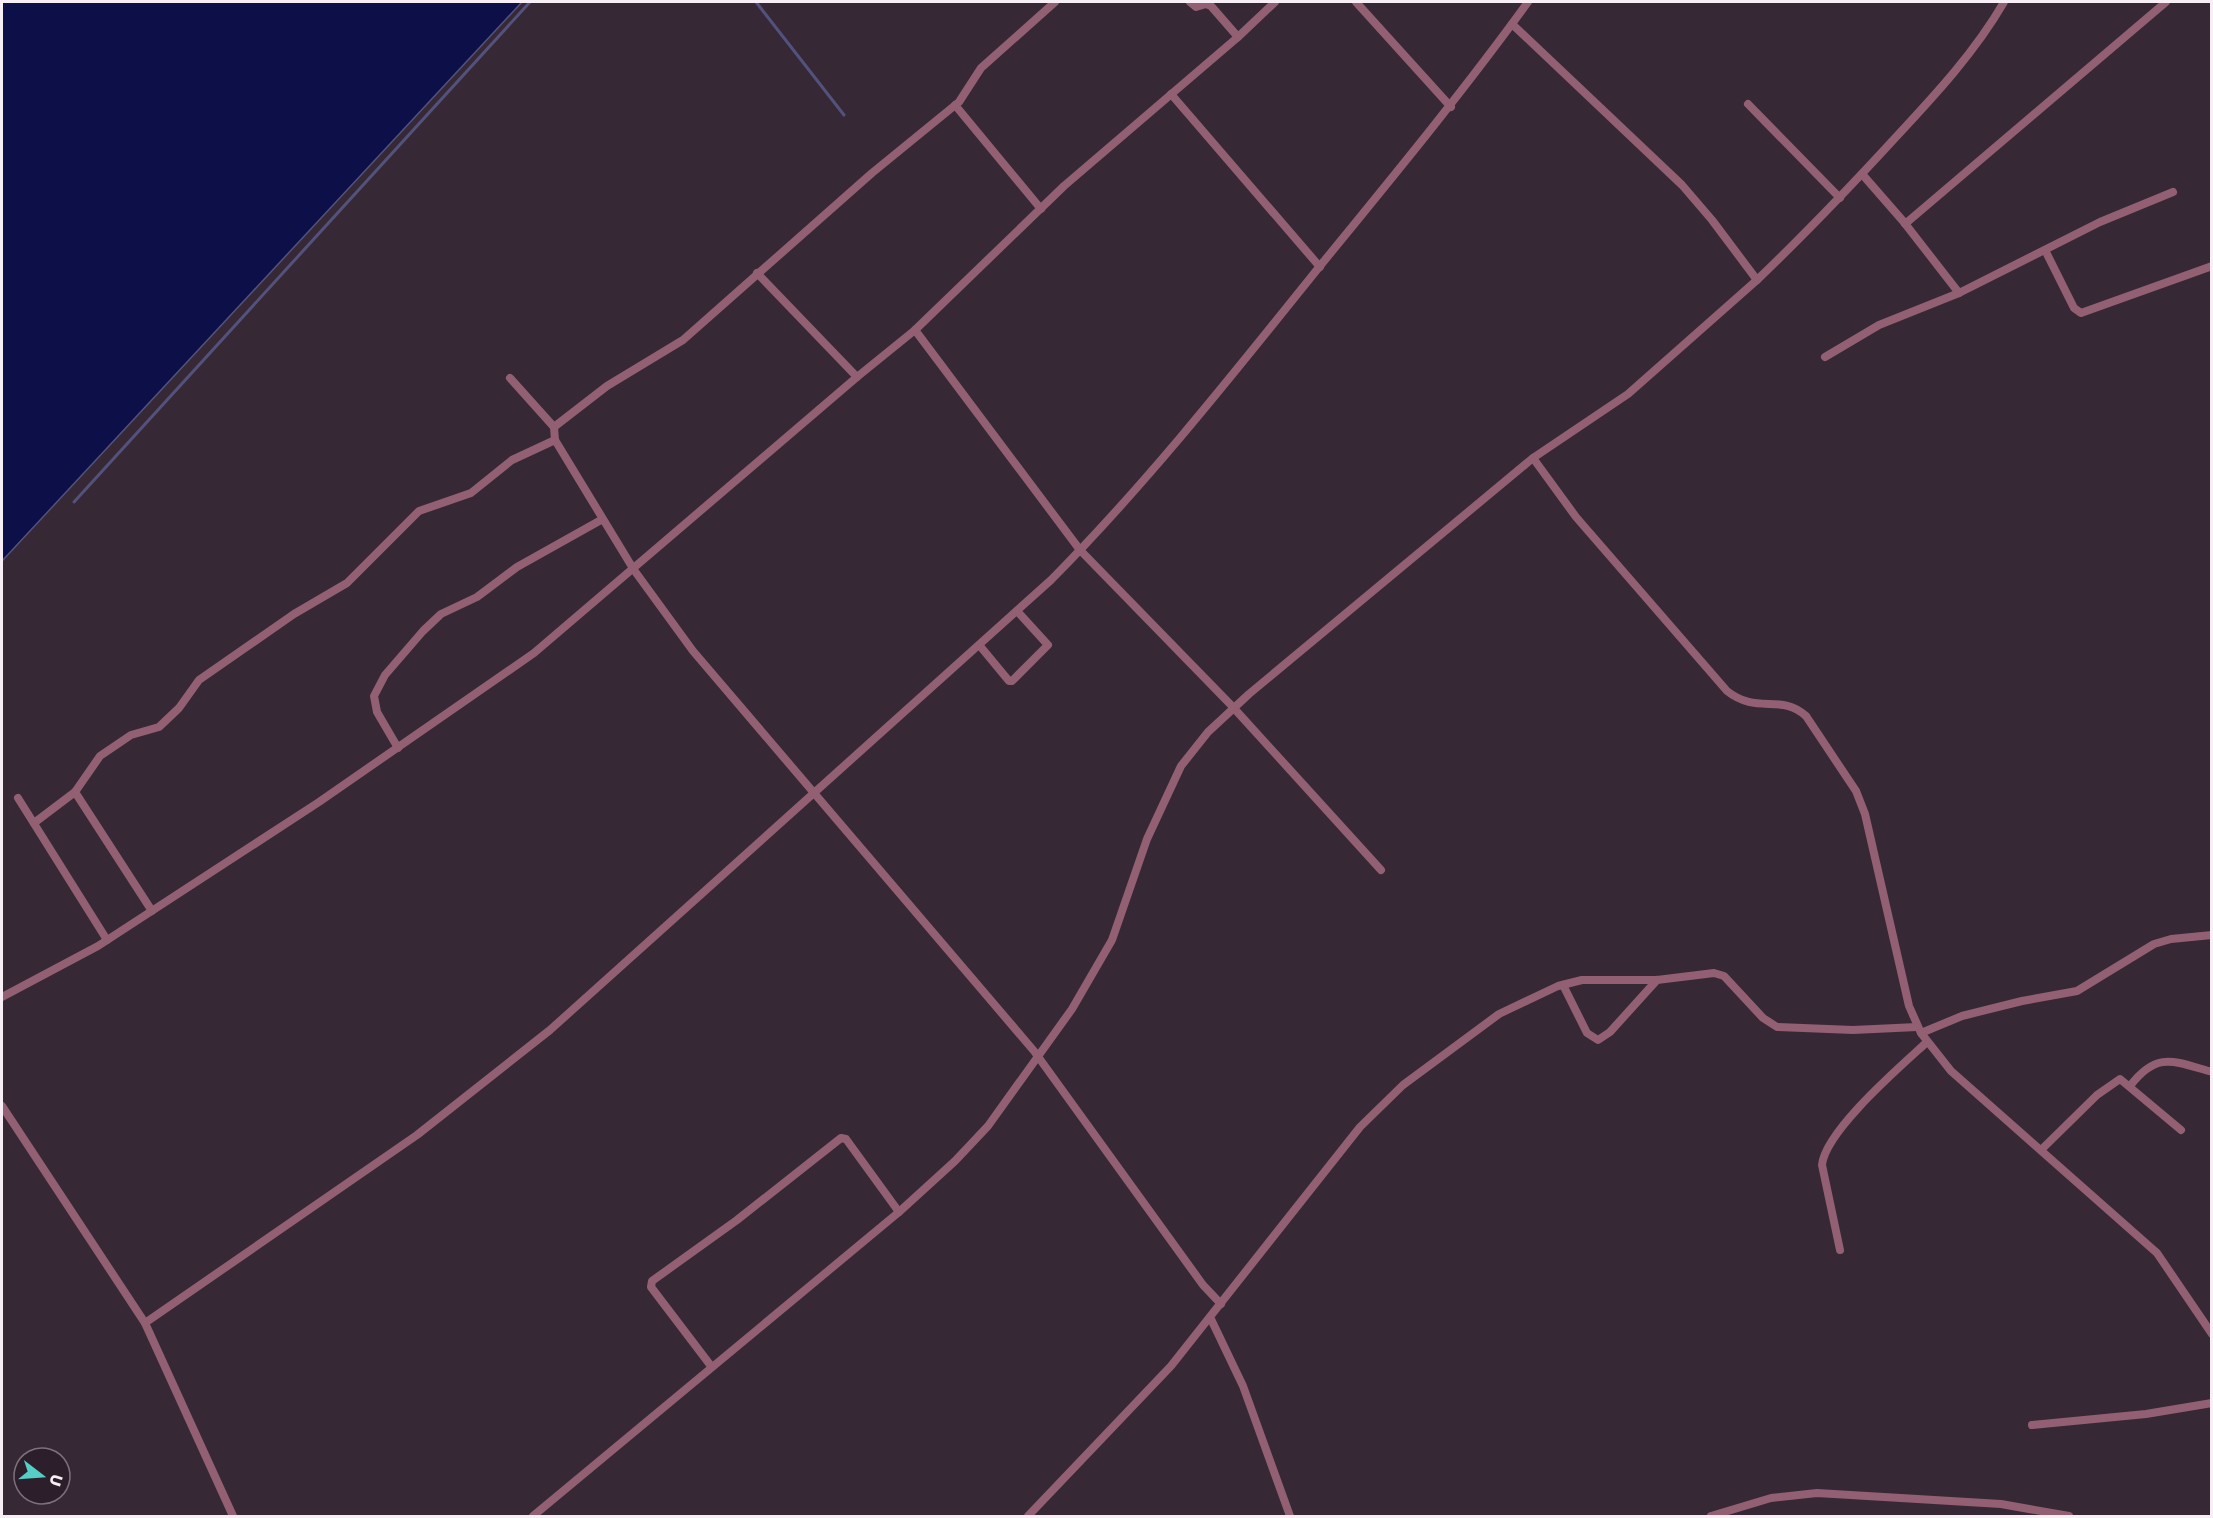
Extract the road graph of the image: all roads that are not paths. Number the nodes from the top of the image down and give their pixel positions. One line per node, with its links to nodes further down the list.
1 (1054, 2): 12 (street)
2 (1190, 2): 9 (street)
3 (1275, 2): 9 (street)
4 (1356, 2): 13 (street)
5 (1528, 2): 8 (street)
6 (2004, 2): 14 (street)
7 (2166, 2): 18 (street)
8 (1512, 24): 13 (street); 23 (street)
9 (1239, 37): 10 (street)
10 (1172, 94): 17 (street); 21 (street)
11 (1748, 104): 16 (street)
12 (955, 105): 17 (street); 22 (street)
13 (1451, 106): 21 (street)
14 (1862, 174): 16 (street); 18 (street)
15 (2173, 192): 19 (street)
16 (1840, 198): 23 (street)
17 (1041, 209): 25 (street)
18 (1905, 224): 24 (street)
19 (2046, 252): 20 (street); 24 (street)
20 (2211, 266)
21 (1320, 267): 33 (street)
22 (757, 273): 27 (street); 29 (street)
23 (1757, 280): 31 (street)
24 (1959, 293): 26 (street)
25 (915, 330): 27 (street); 33 (street)
26 (1825, 357)
27 (857, 377): 34 (street)
28 (510, 378): 29 (street)
29 (554, 427): 30 (street)
30 (555, 440): 32 (street); 39 (street)
31 (1533, 458): 37 (street); 50 (street)
32 (602, 520): 34 (street); 38 (street)
33 (1080, 550): 35 (street); 37 (street)
34 (633, 570): 38 (street); 40 (street)
35 (1017, 611): 36 (street); 36 (street)
36 (980, 646): 40 (street)
37 (1233, 707): 43 (street); 52 (street)
38 (398, 748): 44 (street)
39 (75, 792): 42 (street); 44 (street)
40 (816, 793): 52 (street); 62 (street)
41 (18, 798): 42 (street)
42 (34, 823): 46 (street)
43 (1381, 870)
44 (152, 911): 46 (street)
45 (2211, 935): 50 (street)
46 (106, 940): 49 (street)
47 (1657, 980): 48 (street); 48 (street); 50 (street)
48 (1563, 985): 60 (street)
49 (2, 997)
50 (1919, 1030): 51 (street)
51 (1927, 1042): 57 (street); 59 (street)
52 (1038, 1056): 58 (street); 60 (street)
53 (2211, 1072): 54 (street)
54 (2130, 1086): 56 (street); 57 (street)
55 (2, 1106): 62 (street)
56 (2181, 1130)
57 (2041, 1150): 63 (street)
58 (900, 1212): 64 (street); 64 (street)
59 (1840, 1250)
60 (1221, 1304): 61 (street)
61 (1210, 1317): 69 (street); 70 (street)
62 (145, 1323): 67 (street)
63 (2211, 1334)
64 (711, 1366): 68 (street)
65 (2211, 1403): 66 (street)
66 (2032, 1425)
67 (233, 1516)
68 (533, 1516)
69 (1028, 1516)
70 (1290, 1516)
71 (1711, 1516): 72 (street)
72 (2069, 1516)

